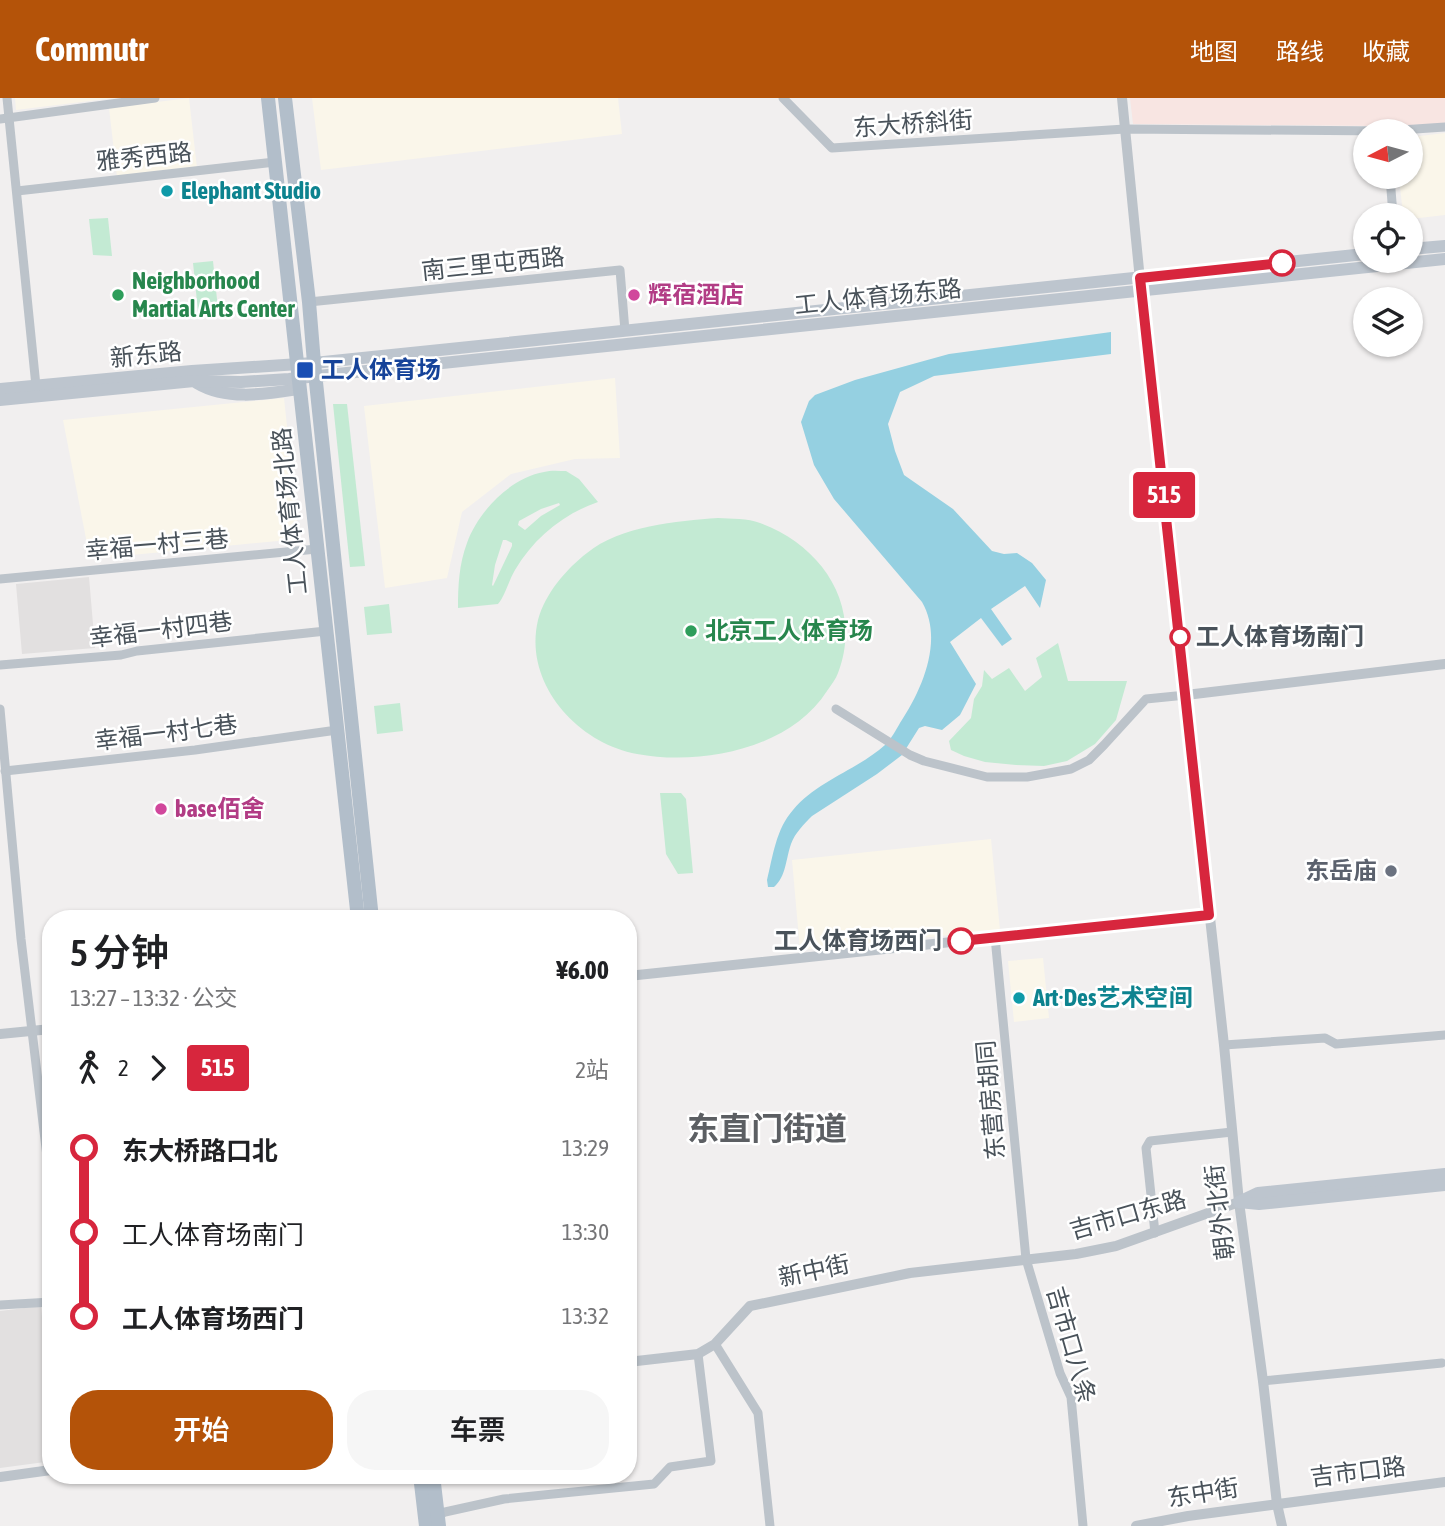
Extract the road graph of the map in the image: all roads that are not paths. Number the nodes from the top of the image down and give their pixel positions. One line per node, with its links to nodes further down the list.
1 (7, 98): 7 (street)
2 (155, 98): 7 (street)
3 (268, 98): 12 (main road, 工人体育场北路)
4 (285, 98): 19 (main road, 工人体育场北路)
5 (783, 98): 10 (street, 东大桥斜街)
6 (1122, 98): 10 (street, 朝外北街)
7 (5, 118): 13 (street)
8 (1445, 127): 9 (street, 东大桥斜街)
9 (1423, 128)
10 (1125, 129): 11 (street, 东大桥斜街); 18 (street, 朝外北街)
11 (1353, 131)
12 (275, 162): 13 (street, 雅秀西路); 22 (main road, 工人体育场北路)
13 (17, 191): 23 (street)
14 (1445, 246): 15 (main road)
15 (1423, 248)
16 (1353, 256): 18 (main road, 工人体育场东路)
17 (1445, 258): 18 (main road, 工人体育场东路)
18 (1141, 284): 20 (main road, 工人体育场东路); 21 (main road, 工人体育场东路); 31 (street, 朝外北街)
19 (309, 302): 20 (street, 南三里屯西路); 21 (main road, 工人体育场北路)
20 (625, 331): 21 (main road, 工人体育场东路)
21 (314, 370): 22 (main road); 37 (main road, 工人体育场北路)
22 (298, 377): 23 (main road, 新东路); 25 (main road, 新东路); 26 (main road, 工人体育场北路)
23 (36, 386): 24 (main road, 新东路)
24 (0, 390)
25 (0, 400)
26 (317, 549): 27 (street, 幸福一村三巷); 28 (main road, 工人体育场北路)
27 (0, 579)
28 (326, 631): 30 (street, 幸福一村四巷); 36 (main road, 工人体育场北路)
29 (1445, 664): 31 (street)
30 (0, 666)
31 (1186, 695): 33 (street); 38 (street, 朝外北街)
32 (0, 709): 35 (street)
33 (836, 709)
34 (330, 731): 35 (street, 幸福一村七巷)
35 (5, 771): 42 (street)
36 (357, 910)
37 (371, 910)
38 (1209, 915): 39 (street); 45 (street, 朝外北街)
39 (995, 937): 40 (street); 52 (street, 东营房胡同)
40 (637, 975)
41 (42, 1030): 42 (street)
42 (32, 1031): 43 (street); 46 (street)
43 (0, 1034)
44 (1445, 1035): 45 (street)
45 (1224, 1045): 47 (street, 朝外北街)
46 (42, 1115)
47 (1232, 1132): 50 (street, 朝外北街); 51 (street)
48 (1445, 1174): 50 (main road, 吉市口东路)
49 (1445, 1185): 50 (main road, 吉市口东路)
50 (1239, 1202): 51 (street, 吉市口东路); 59 (street, 朝外北街)
51 (1155, 1233): 52 (street, 吉市口东路)
52 (1026, 1259): 55 (street, 新中街); 68 (street, 吉市口八条)
53 (42, 1303): 54 (street)
54 (0, 1305)
55 (715, 1343): 56 (street, 新中街); 67 (street)
56 (698, 1354): 57 (street, 新中街); 66 (street)
57 (637, 1361)
58 (1442, 1363): 59 (street)
59 (1262, 1381): 65 (street, 朝外北街)
60 (42, 1471): 61 (street)
61 (0, 1477)
62 (1445, 1482): 65 (street, 吉市口路)
63 (422, 1484): 66 (main road)
64 (432, 1484): 66 (main road)
65 (1277, 1504): 69 (street, 东中街); 70 (street, 朝外北街); 71 (street, 朝外北街)
66 (430, 1523)
67 (770, 1526)
68 (1083, 1526)
69 (1136, 1526)
70 (1274, 1526)
71 (1282, 1526)

